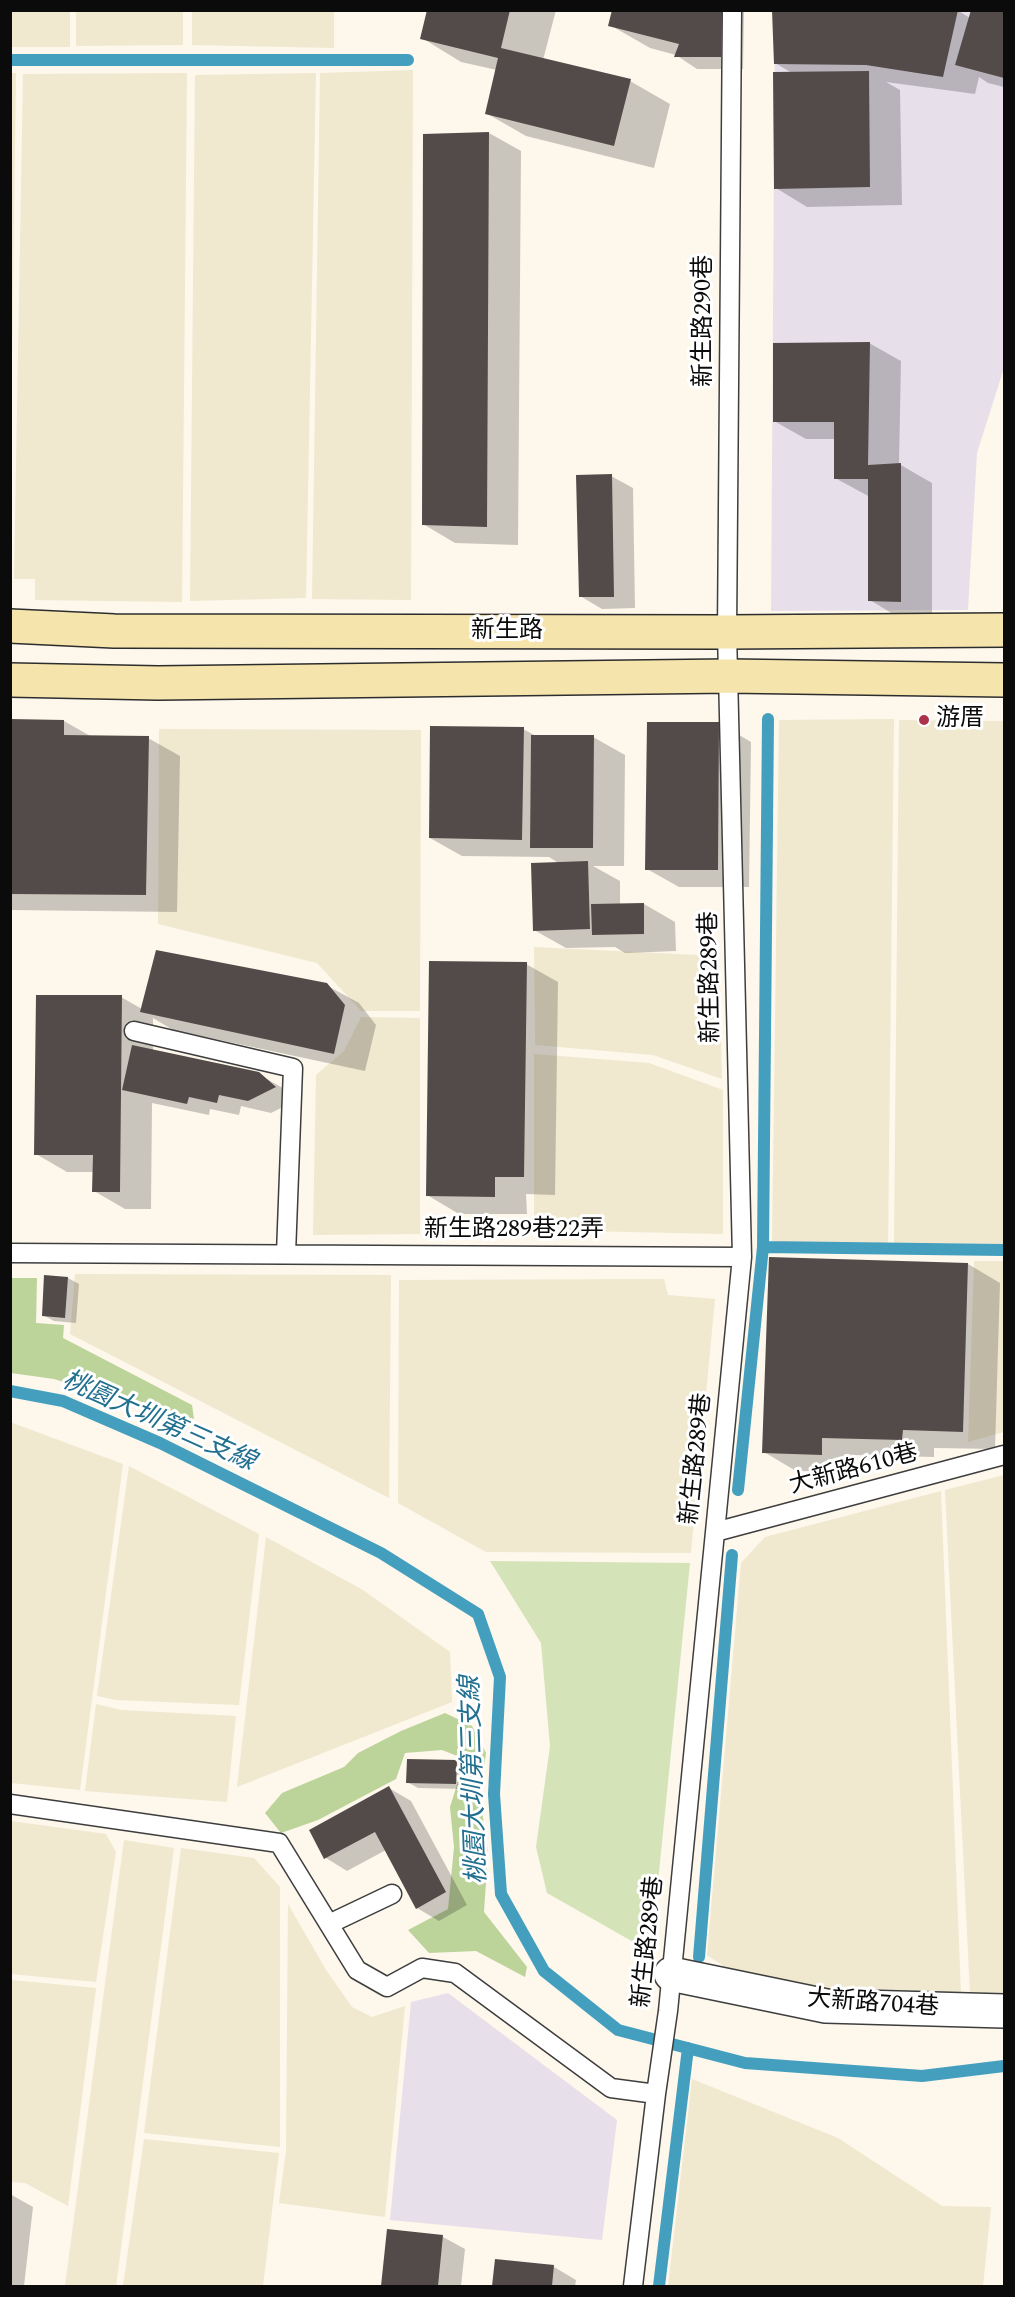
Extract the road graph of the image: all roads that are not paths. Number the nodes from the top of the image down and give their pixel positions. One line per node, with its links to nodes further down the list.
1 (732, 10): 4 (lane, 新生路290巷)
2 (10, 626): 4 (main road, 新生路)
3 (1005, 630): 4 (main road, 新生路)
4 (727, 632): 5 (lane, 新生路289巷)
5 (729, 676): 6 (main road, 新生路); 7 (main road, 新生路); 11 (lane, 新生路289巷)
6 (10, 680)
7 (1005, 680)
8 (134, 1031): 10 (lane)
9 (10, 1253): 10 (lane, 新生路289巷22弄)
10 (286, 1254): 11 (lane, 新生路289巷22弄)
11 (742, 1257): 13 (lane, 新生路289巷)
12 (1005, 1455): 13 (lane, 大新路610巷)
13 (715, 1532): 17 (lane, 新生路289巷)
14 (10, 1804): 16 (lane)
15 (392, 1894): 16 (lane)
16 (329, 1924): 19 (lane)
17 (671, 1974): 18 (street, 大新路704巷); 19 (lane, 新生路289巷)
18 (1005, 2011)
19 (656, 2094): 20 (lane, 新生路289巷)
20 (633, 2286)

